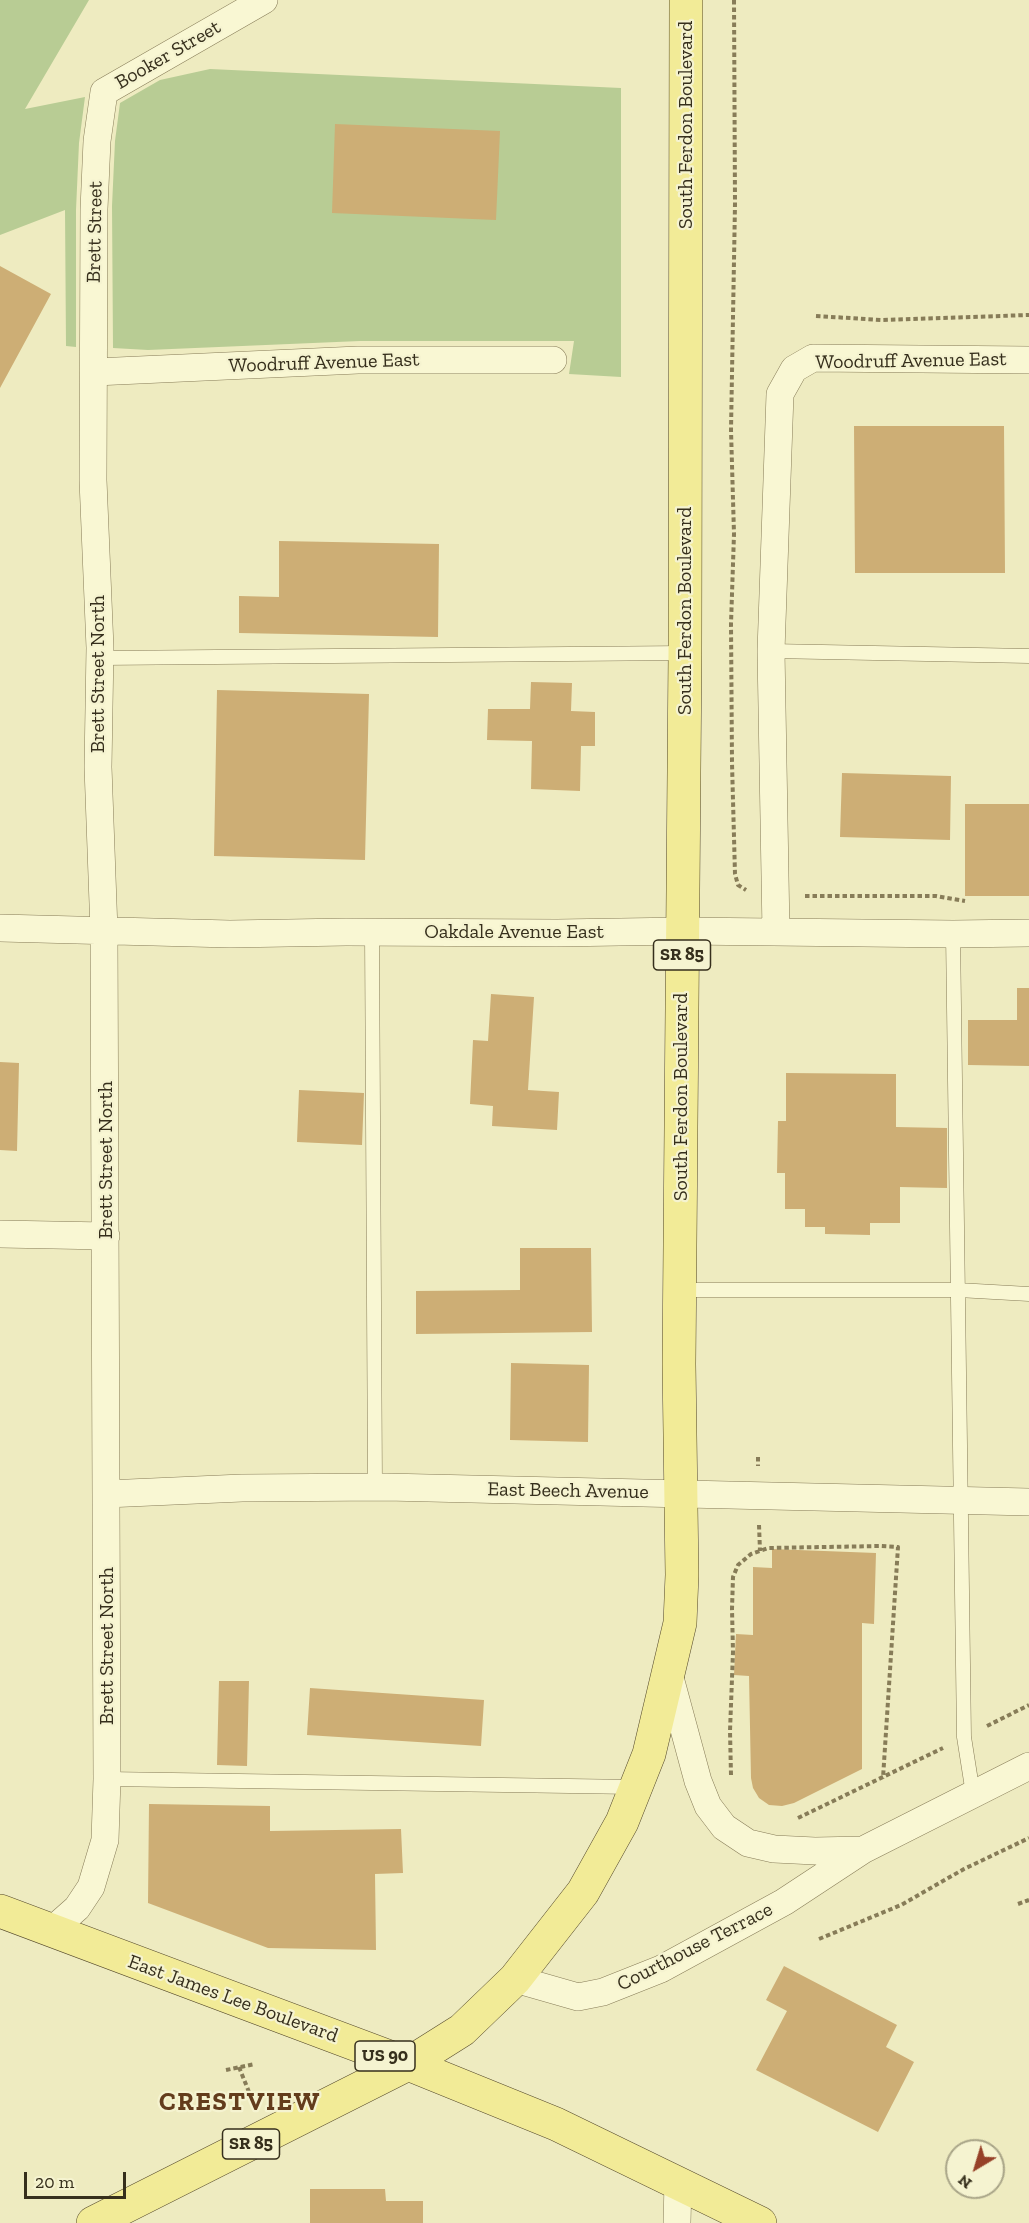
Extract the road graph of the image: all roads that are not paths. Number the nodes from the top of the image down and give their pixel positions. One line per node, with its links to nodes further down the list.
1 (264, 0): 3 (street, Booker Street)
2 (686, 0): 8 (main road, South Ferdon Boulevard / SR 85)
3 (104, 92): 6 (street, Brett Street)
4 (553, 360): 6 (street, Woodruff Avenue East)
5 (1029, 360): 7 (street, Woodruff Avenue East)
6 (95, 372): 10 (street, Brett Street North)
7 (771, 651): 9 (lane); 15 (street)
8 (685, 653): 10 (lane); 13 (main road, South Ferdon Boulevard / SR 85)
9 (1029, 656)
10 (100, 658): 12 (street, Brett Street North)
11 (0, 928): 12 (street, Oakdale Avenue East)
12 (104, 931): 14 (street, Oakdale Avenue East); 19 (street, Brett Street North)
13 (683, 931): 14 (street, Oakdale Avenue East); 15 (street, Oakdale Avenue East); 20 (main road, South Ferdon Boulevard / SR 85)
14 (372, 932): 23 (lane)
15 (776, 932): 17 (street, Oakdale Avenue East)
16 (1029, 933): 17 (street, Oakdale Avenue East)
17 (953, 934): 21 (lane)
18 (0, 1234): 19 (street)
19 (106, 1236): 24 (street, Brett Street North)
20 (680, 1290): 21 (lane); 25 (main road, South Ferdon Boulevard / SR 85)
21 (958, 1290): 22 (lane); 26 (lane)
22 (1029, 1294)
23 (375, 1487): 24 (street, East Beech Avenue); 25 (street, East Beech Avenue)
24 (106, 1494): 30 (street, Brett Street North)
25 (681, 1494): 26 (street, East Beech Avenue); 28 (main road, South Ferdon Boulevard / SR 85)
26 (960, 1500): 27 (street, East Beech Avenue); 32 (lane)
27 (1029, 1502)
28 (669, 1674): 31 (main road, South Ferdon Boulevard / SR 85); 33 (street, Courthouse Terrace)
29 (1029, 1766): 32 (street, Courthouse Terrace)
30 (107, 1779): 31 (lane); 35 (street, Brett Street North)
31 (636, 1787): 36 (main road, South Ferdon Boulevard / SR 85)
32 (973, 1794): 33 (street, Courthouse Terrace)
33 (863, 1850): 36 (street, Courthouse Terrace)
34 (0, 1911): 35 (main road, East James Lee Boulevard / US 90)
35 (51, 1931): 37 (main road, East James Lee Boulevard / US 90)
36 (515, 1979): 37 (main road, South Ferdon Boulevard / SR 85)
37 (408, 2064): 38 (main road, East James Lee Boulevard / US 90); 39 (main road, SR 85)
38 (678, 2182): 40 (street); 41 (main road, East James Lee Boulevard / US 90)
39 (93, 2223)
40 (677, 2223)
41 (760, 2223)

